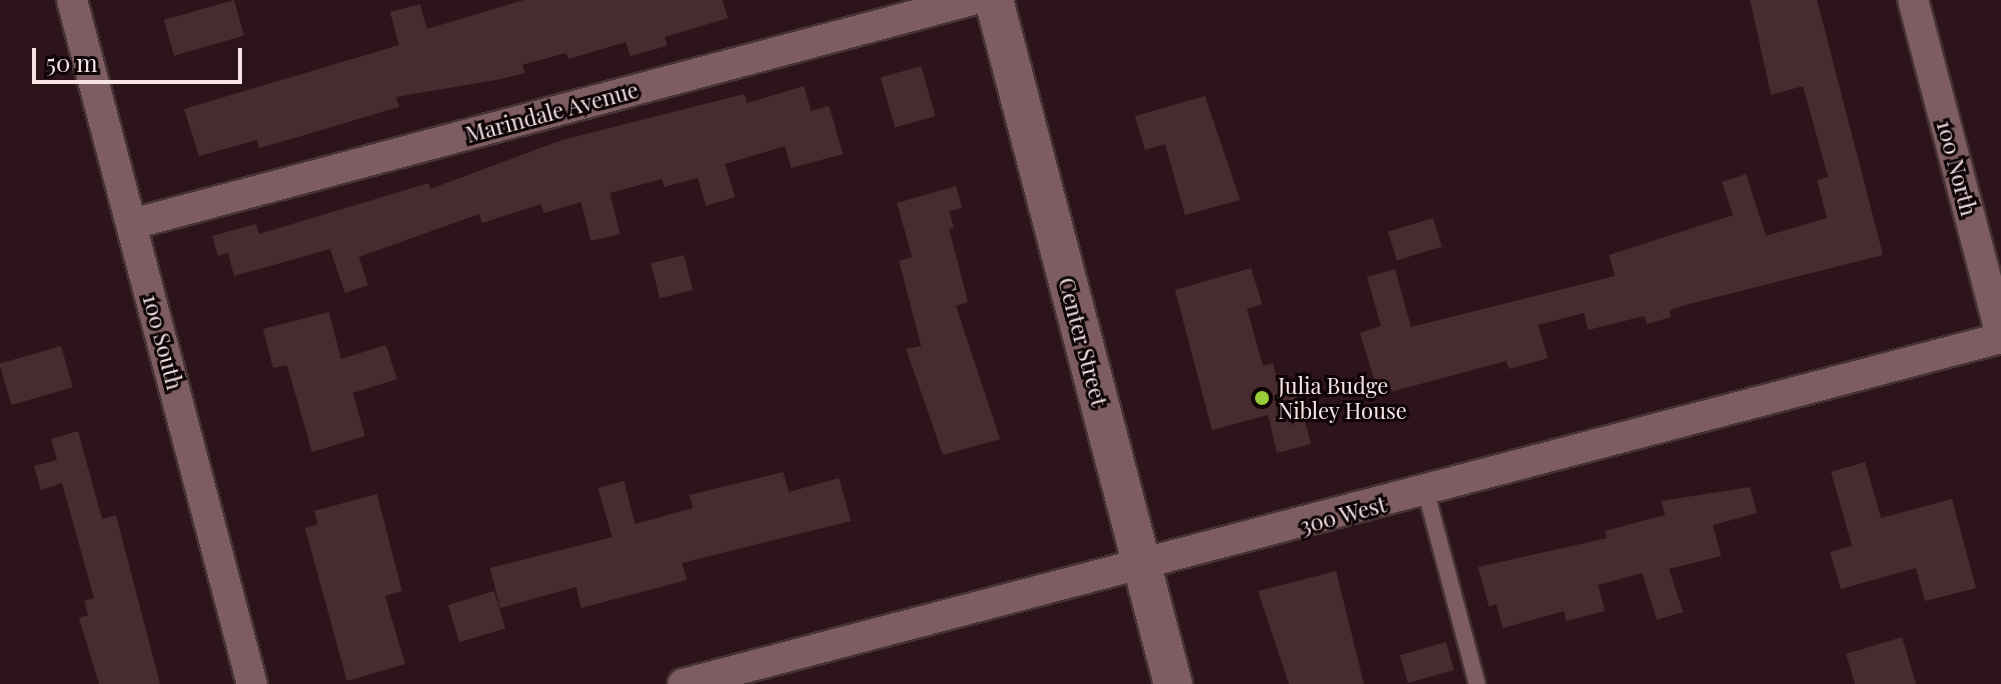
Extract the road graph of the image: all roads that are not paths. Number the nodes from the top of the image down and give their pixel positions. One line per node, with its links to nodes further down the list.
1 (72, 0): 5 (street, 100 South)
2 (972, 0): 5 (street, Marindale Avenue)
3 (994, 0): 8 (street, Center Street)
4 (1913, 0): 6 (street, 100 North)
5 (132, 224): 9 (street, 100 South)
6 (2001, 337): 7 (street, 300 West)
7 (1426, 492): 8 (street, 300 West); 12 (lane)
8 (1143, 568): 10 (street, 300 West); 11 (street, Center Street)
9 (252, 684)
10 (683, 684)
11 (1173, 684)
12 (1477, 684)

